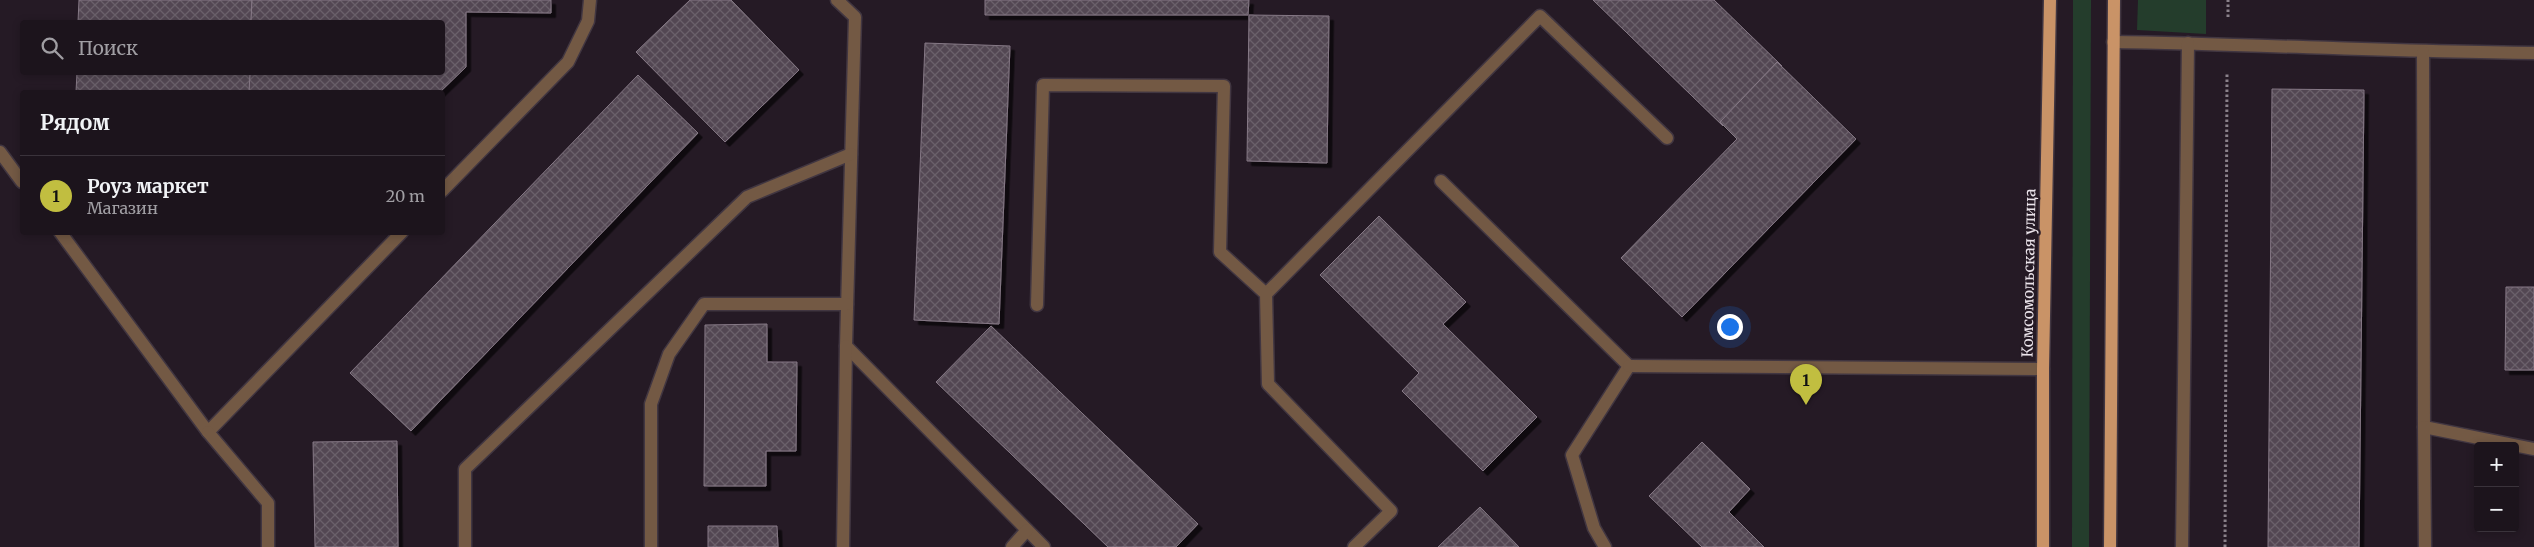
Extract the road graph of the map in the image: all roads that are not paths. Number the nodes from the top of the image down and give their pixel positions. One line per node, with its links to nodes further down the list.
1 (590, 0): 14 (lane)
2 (837, 0): 11 (lane)
3 (2050, 0): 22 (main road, Комсомольская улица)
4 (2114, 0): 5 (main road)
5 (2113, 42): 6 (lane); 36 (main road)
6 (2188, 43): 7 (lane); 37 (lane)
7 (2423, 52): 8 (lane); 23 (lane)
8 (2534, 53)
9 (1667, 138): 17 (lane)
10 (0, 152): 12 (lane)
11 (851, 154): 18 (lane); 28 (lane)
12 (20, 179)
13 (1440, 181): 21 (lane)
14 (445, 188)
15 (62, 235): 24 (lane)
16 (399, 235): 24 (lane)
17 (1266, 294): 19 (lane); 33 (lane)
18 (847, 304): 20 (lane); 29 (lane)
19 (1037, 305)
20 (846, 346): 26 (lane); 30 (lane)
21 (1629, 366): 22 (lane); 34 (lane)
22 (2043, 369): 35 (main road, Комсомольская улица)
23 (2424, 427): 25 (lane); 38 (lane)
24 (208, 432): 27 (lane)
25 (2534, 448)
26 (1027, 530): 31 (lane); 32 (lane)
27 (268, 547)
28 (465, 547)
29 (651, 547)
30 (843, 547)
31 (1012, 547)
32 (1044, 547)
33 (1354, 547)
34 (1605, 547)
35 (2043, 547)
36 (2110, 547)
37 (2182, 547)
38 (2425, 547)

